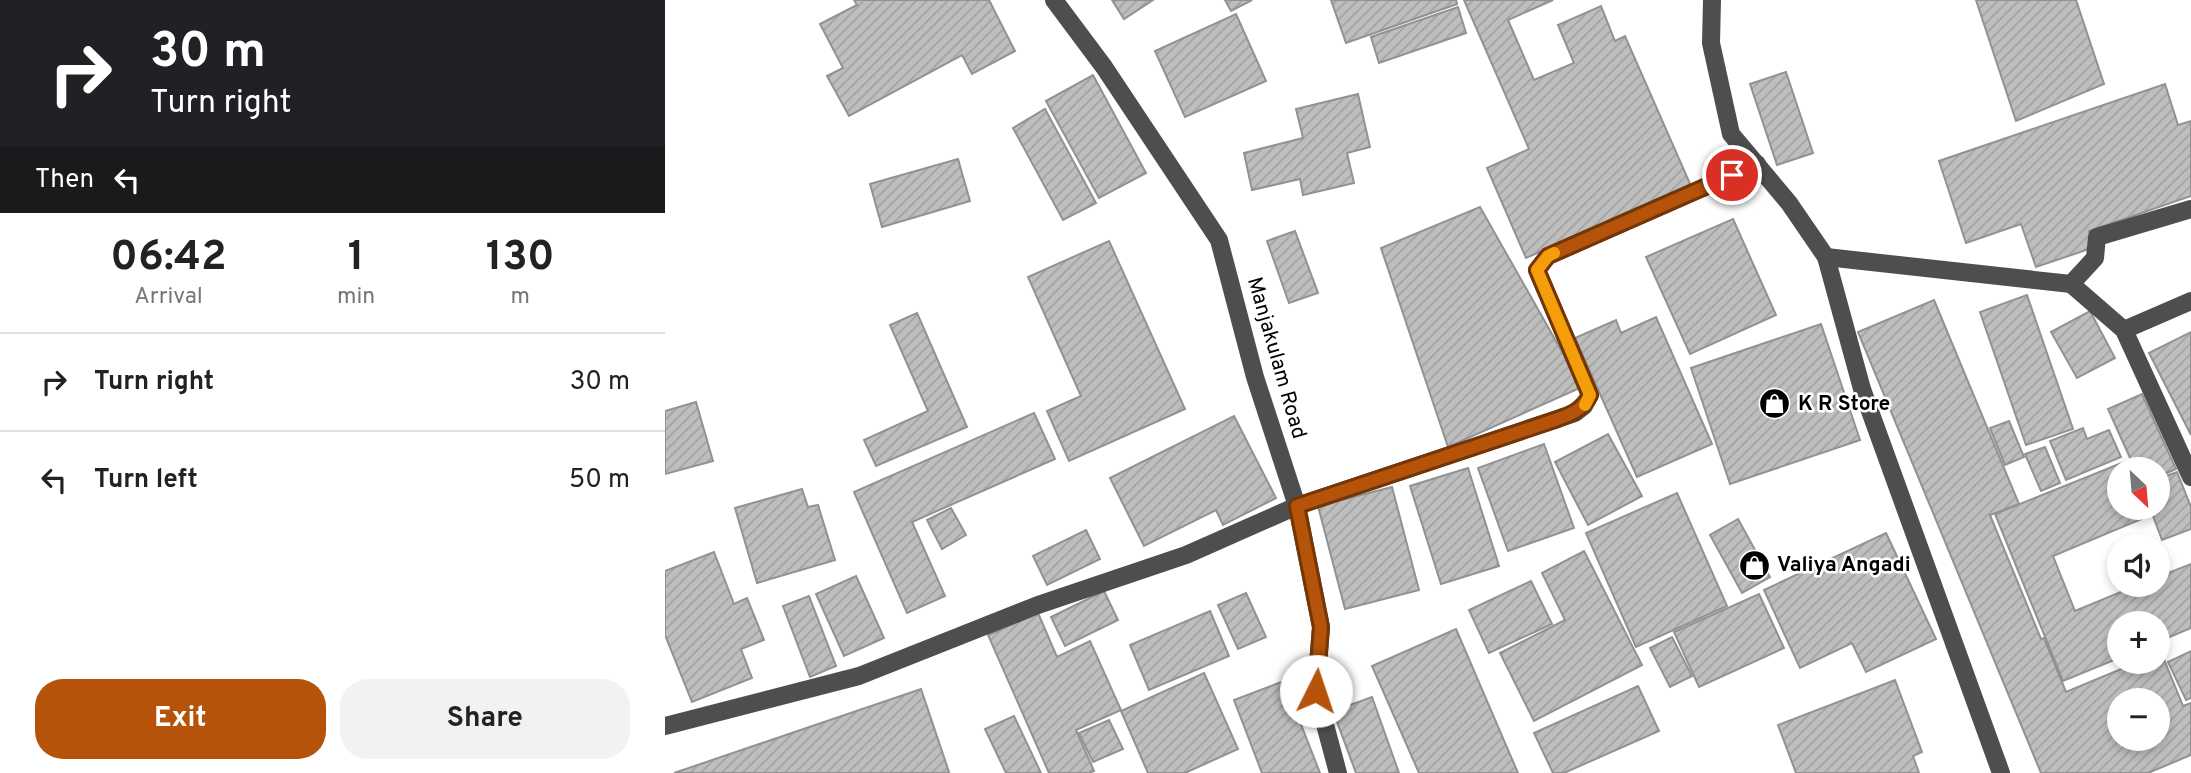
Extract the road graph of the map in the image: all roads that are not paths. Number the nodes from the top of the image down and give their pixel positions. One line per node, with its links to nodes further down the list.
1 (1054, 0): 10 (street, Manjakulam Road)
2 (1712, 0): 3 (street)
3 (1757, 164): 5 (street); 10 (street)
4 (2191, 209): 6 (street)
5 (1826, 257): 6 (street); 13 (street)
6 (2071, 284): 8 (street)
7 (2191, 301): 8 (street)
8 (2124, 330): 9 (street)
9 (2191, 477)
10 (1297, 506): 11 (street); 12 (street, Manjakulam Road)
11 (665, 726)
12 (1338, 773)
13 (2001, 773)

